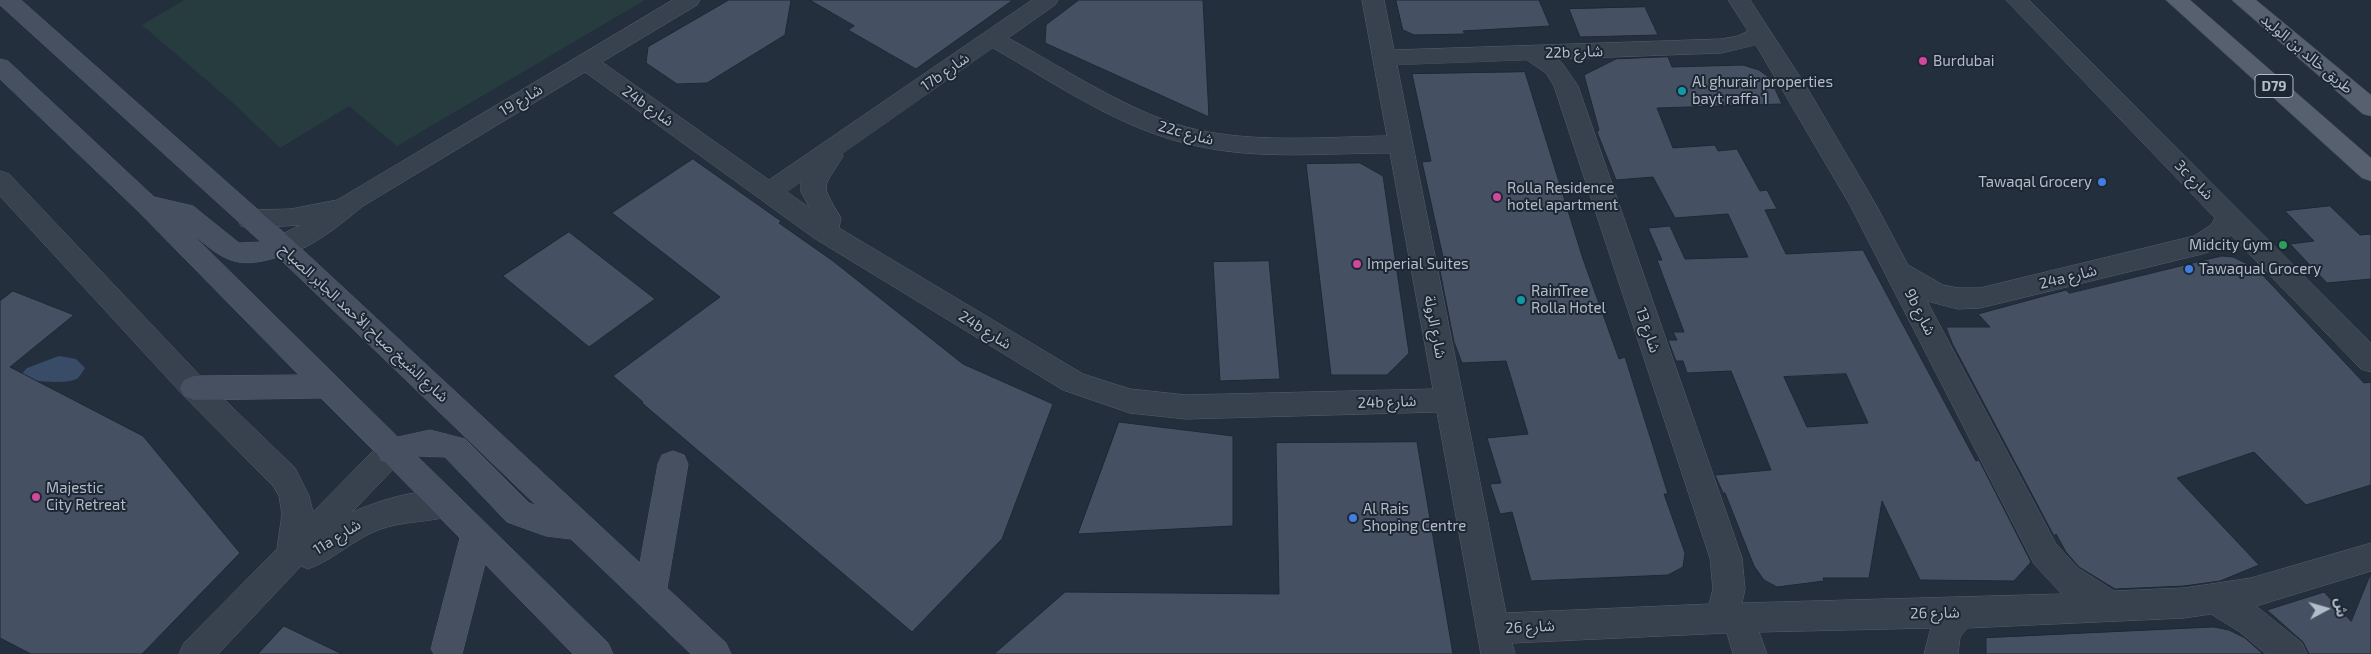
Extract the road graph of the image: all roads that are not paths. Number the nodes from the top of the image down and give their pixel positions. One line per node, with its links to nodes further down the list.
1 (8, 0): 24 (main road, شارع الشيخ صباح الأحمد الجابر الصباح)
2 (689, 0): 13 (street, شارع 19)
3 (1047, 0): 10 (street, 17b شارع)
4 (1373, 0): 12 (street, شارع الرولة)
5 (1740, 0): 9 (street, 9b شارع)
6 (2017, 0): 23 (street, 3c شارع)
7 (2176, 0): 18 (main road, D79)
8 (2244, 0): 15 (main road, طريق خالد بن الوليد)
9 (1761, 33): 11 (street, 22b شارع); 27 (street, 9b شارع)
10 (993, 39): 16 (street, 17b شارع); 17 (street, 22c شارع)
11 (1534, 54): 12 (street, 22b شارع); 44 (street, شارع 13)
12 (1384, 58): 17 (street, شارع الرولة)
13 (586, 62): 20 (street, 24b شارع); 21 (street, شارع 19)
14 (0, 66): 22 (main road)
15 (2371, 108)
16 (842, 144): 20 (street, 17b شارع); 25 (street, 17b شارع)
17 (1400, 144): 31 (street, شارع الرولة)
18 (2371, 172)
19 (0, 180): 30 (street)
20 (771, 191): 25 (street, 24b شارع)
21 (354, 200): 24 (street, شارع 19); 26 (street, شارع 19)
22 (146, 204): 26 (main road); 29 (main road)
23 (2229, 216): 27 (street, 24a شارع); 28 (street, 3c شارع)
24 (250, 219): 26 (main road, شارع الشيخ صباح الأحمد الجابر الصباح)
25 (823, 231): 31 (street, 24b شارع)
26 (282, 246): 35 (main road, شارع الشيخ صباح الأحمد الجابر الصباح)
27 (1900, 273): 42 (street, 9b شارع)
28 (2371, 361)
29 (325, 386): 30 (main road); 32 (main road)
30 (194, 388): 37 (street)
31 (1449, 400): 45 (street, شارع الرولة)
32 (391, 452): 34 (main road); 35 (main road); 37 (street, 11a شارع)
33 (673, 464): 39 (main road)
34 (446, 505): 36 (main road); 41 (street, 11a شارع)
35 (579, 526): 39 (main road, شارع الشيخ صباح الأحمد الجابر الصباح)
36 (476, 535): 46 (main road); 48 (main road)
37 (291, 554): 41 (street, 11a شارع)
38 (2371, 557): 40 (street, شارع 26)
39 (650, 594): 49 (main road, شارع الشيخ صباح الأحمد الجابر الصباح)
40 (2216, 599): 42 (street, شارع 26); 52 (street)
41 (243, 604): 47 (street, 11a شارع)
42 (2113, 607): 43 (street, شارع 26)
43 (1959, 613): 44 (street, شارع 26); 51 (street)
44 (1730, 618): 45 (street, شارع 26); 50 (street)
45 (1496, 641)
46 (448, 649)
47 (196, 654)
48 (596, 654)
49 (714, 654)
50 (1750, 654)
51 (1941, 654)
52 (2290, 654)

